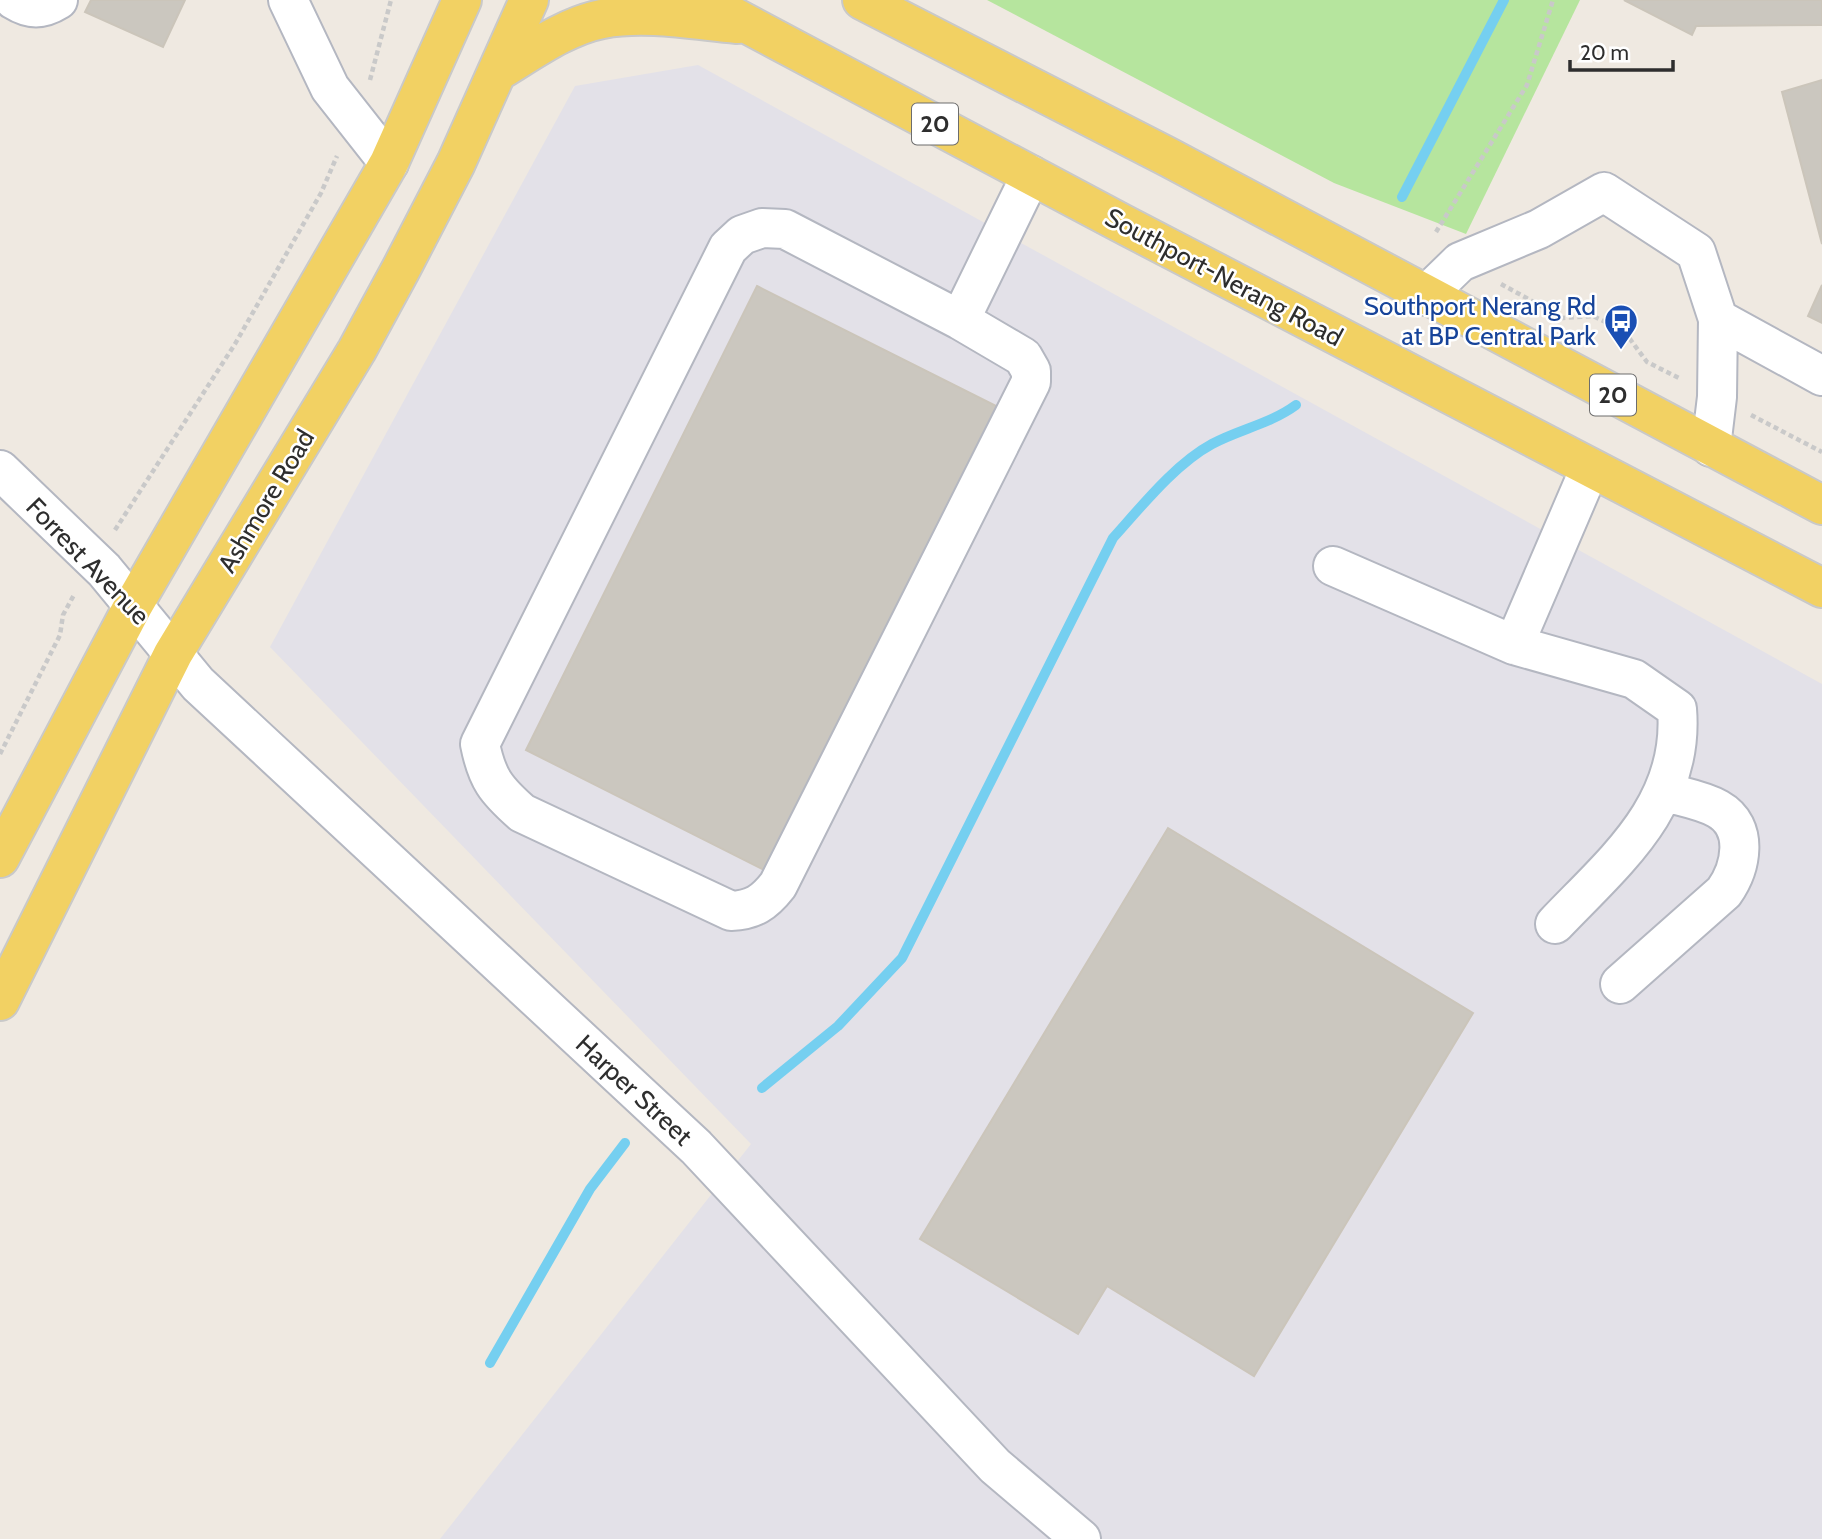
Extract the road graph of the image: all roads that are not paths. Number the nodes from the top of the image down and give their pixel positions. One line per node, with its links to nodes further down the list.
1 (14, 0): 2 (street)
2 (58, 0)
3 (288, 0): 10 (street)
4 (528, 0): 9 (main road, Ashmore Road)
5 (702, 0): 8 (main road, Southport-Nerang Road / 20)
6 (862, 0): 12 (main road, 20)
7 (453, 8): 10 (main road)
8 (750, 26): 9 (main road); 11 (main road, Southport-Nerang Road / 20)
9 (497, 72): 24 (main road, Ashmore Road)
10 (390, 163): 22 (main road)
11 (1031, 175): 14 (street); 17 (main road, Southport-Nerang Road / 20)
12 (1415, 290): 13 (street); 16 (main road, 20)
13 (1718, 319): 15 (street); 16 (street)
14 (960, 320): 14 (street)
15 (1822, 376)
16 (1711, 447): 19 (main road, 20)
17 (1590, 468): 21 (main road, Southport-Nerang Road / 20); 23 (street)
18 (0, 470): 22 (street, Forrest Avenue)
19 (1822, 505)
20 (1333, 566): 23 (street)
21 (1822, 588)
22 (134, 604): 24 (street, Forrest Avenue); 26 (main road)
23 (1514, 645): 25 (street)
24 (173, 654): 29 (main road, Ashmore Road); 30 (street, Harper Street)
25 (1665, 792): 27 (street); 28 (street)
26 (0, 858)
27 (1555, 924)
28 (1620, 985)
29 (0, 1002)
30 (1081, 1539)

